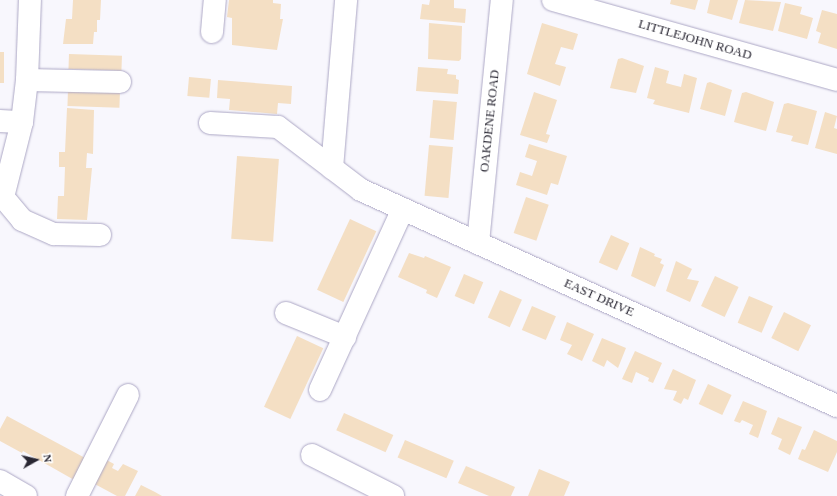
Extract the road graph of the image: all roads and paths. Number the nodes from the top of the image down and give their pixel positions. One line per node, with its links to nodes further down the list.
1 (30, 0): 7 (street)
2 (215, 0): 6 (street)
3 (346, 0): 13 (street)
4 (502, 0): 17 (street, OAKDENE ROAD)
5 (553, 0): 8 (street, LITTLEJOHN ROAD)
6 (212, 32)
7 (27, 80): 9 (street); 11 (street)
8 (837, 80)
9 (120, 82)
10 (0, 121): 11 (street)
11 (22, 122): 14 (street)
12 (210, 123): 13 (street, EAST DRIVE)
13 (332, 168): 15 (street, EAST DRIVE)
14 (2, 197): 16 (street)
15 (404, 209): 17 (street, EAST DRIVE); 19 (street)
16 (100, 235)
17 (478, 243): 22 (street, EAST DRIVE)
18 (286, 313): 19 (street)
19 (345, 337): 20 (street)
20 (320, 390)
21 (128, 395): 26 (street)
22 (837, 406)
23 (312, 455): 27 (street)
24 (0, 481): 25 (street)
25 (26, 496)
26 (77, 496)
27 (393, 496)

